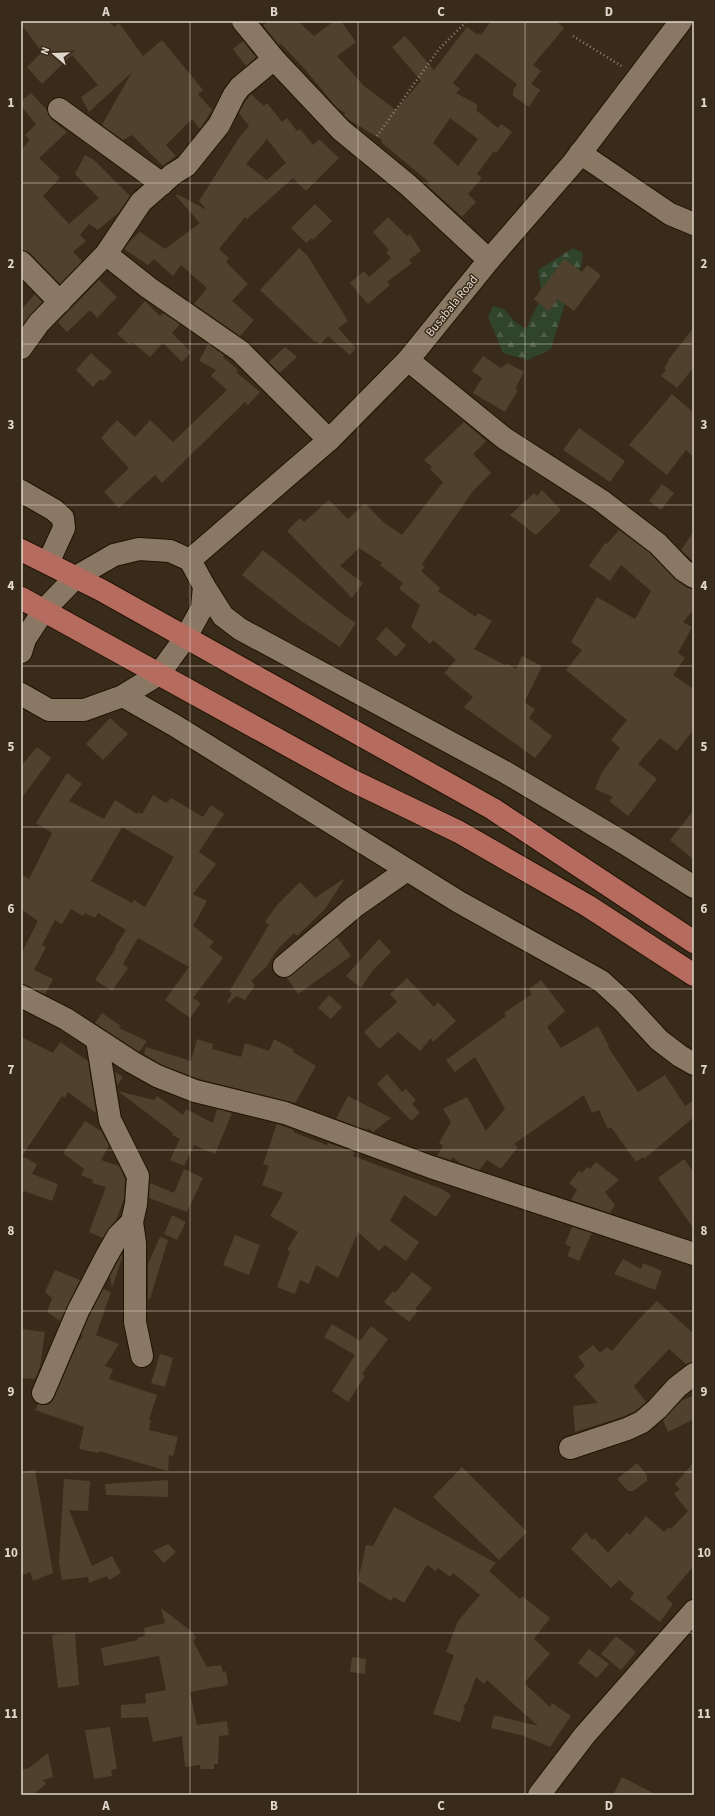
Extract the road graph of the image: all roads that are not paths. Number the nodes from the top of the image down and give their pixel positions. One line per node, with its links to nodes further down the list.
1 (243, 21): 3 (street)
2 (681, 21): 5 (street, Busabala Road)
3 (274, 59): 6 (street); 9 (street)
4 (59, 109): 6 (street)
5 (580, 153): 7 (street); 9 (street, Busabala Road)
6 (162, 184): 8 (street)
7 (694, 224)
8 (106, 254): 11 (street); 14 (street)
9 (489, 260): 13 (street, Busabala Road)
10 (21, 262): 11 (street)
11 (60, 302): 12 (street)
12 (21, 348)
13 (408, 360): 14 (street, Busabala Road); 20 (street)
14 (329, 440): 17 (street, Busabala Road)
15 (21, 491): 18 (street)
16 (21, 550): 18 (highway)
17 (190, 560): 19 (street); 21 (street)
18 (48, 563): 19 (highway)
19 (76, 577): 23 (street); 24 (highway)
20 (694, 577)
21 (204, 586): 24 (street); 30 (street)
22 (21, 598): 23 (highway)
23 (44, 610): 25 (street); 26 (highway)
24 (186, 638): 26 (street); 31 (highway)
25 (21, 652)
26 (159, 674): 28 (street); 33 (highway)
27 (21, 695): 28 (street)
28 (123, 696): 29 (street)
29 (408, 870): 32 (street); 36 (street)
30 (694, 887)
31 (694, 942)
32 (284, 966)
33 (694, 975)
34 (21, 996): 35 (street)
35 (97, 1040): 37 (street); 38 (street)
36 (694, 1064)
37 (132, 1222): 39 (street); 41 (street)
38 (694, 1254)
39 (142, 1356)
40 (694, 1374): 42 (street)
41 (43, 1393)
42 (570, 1448)
43 (694, 1611): 44 (street)
44 (539, 1795)

